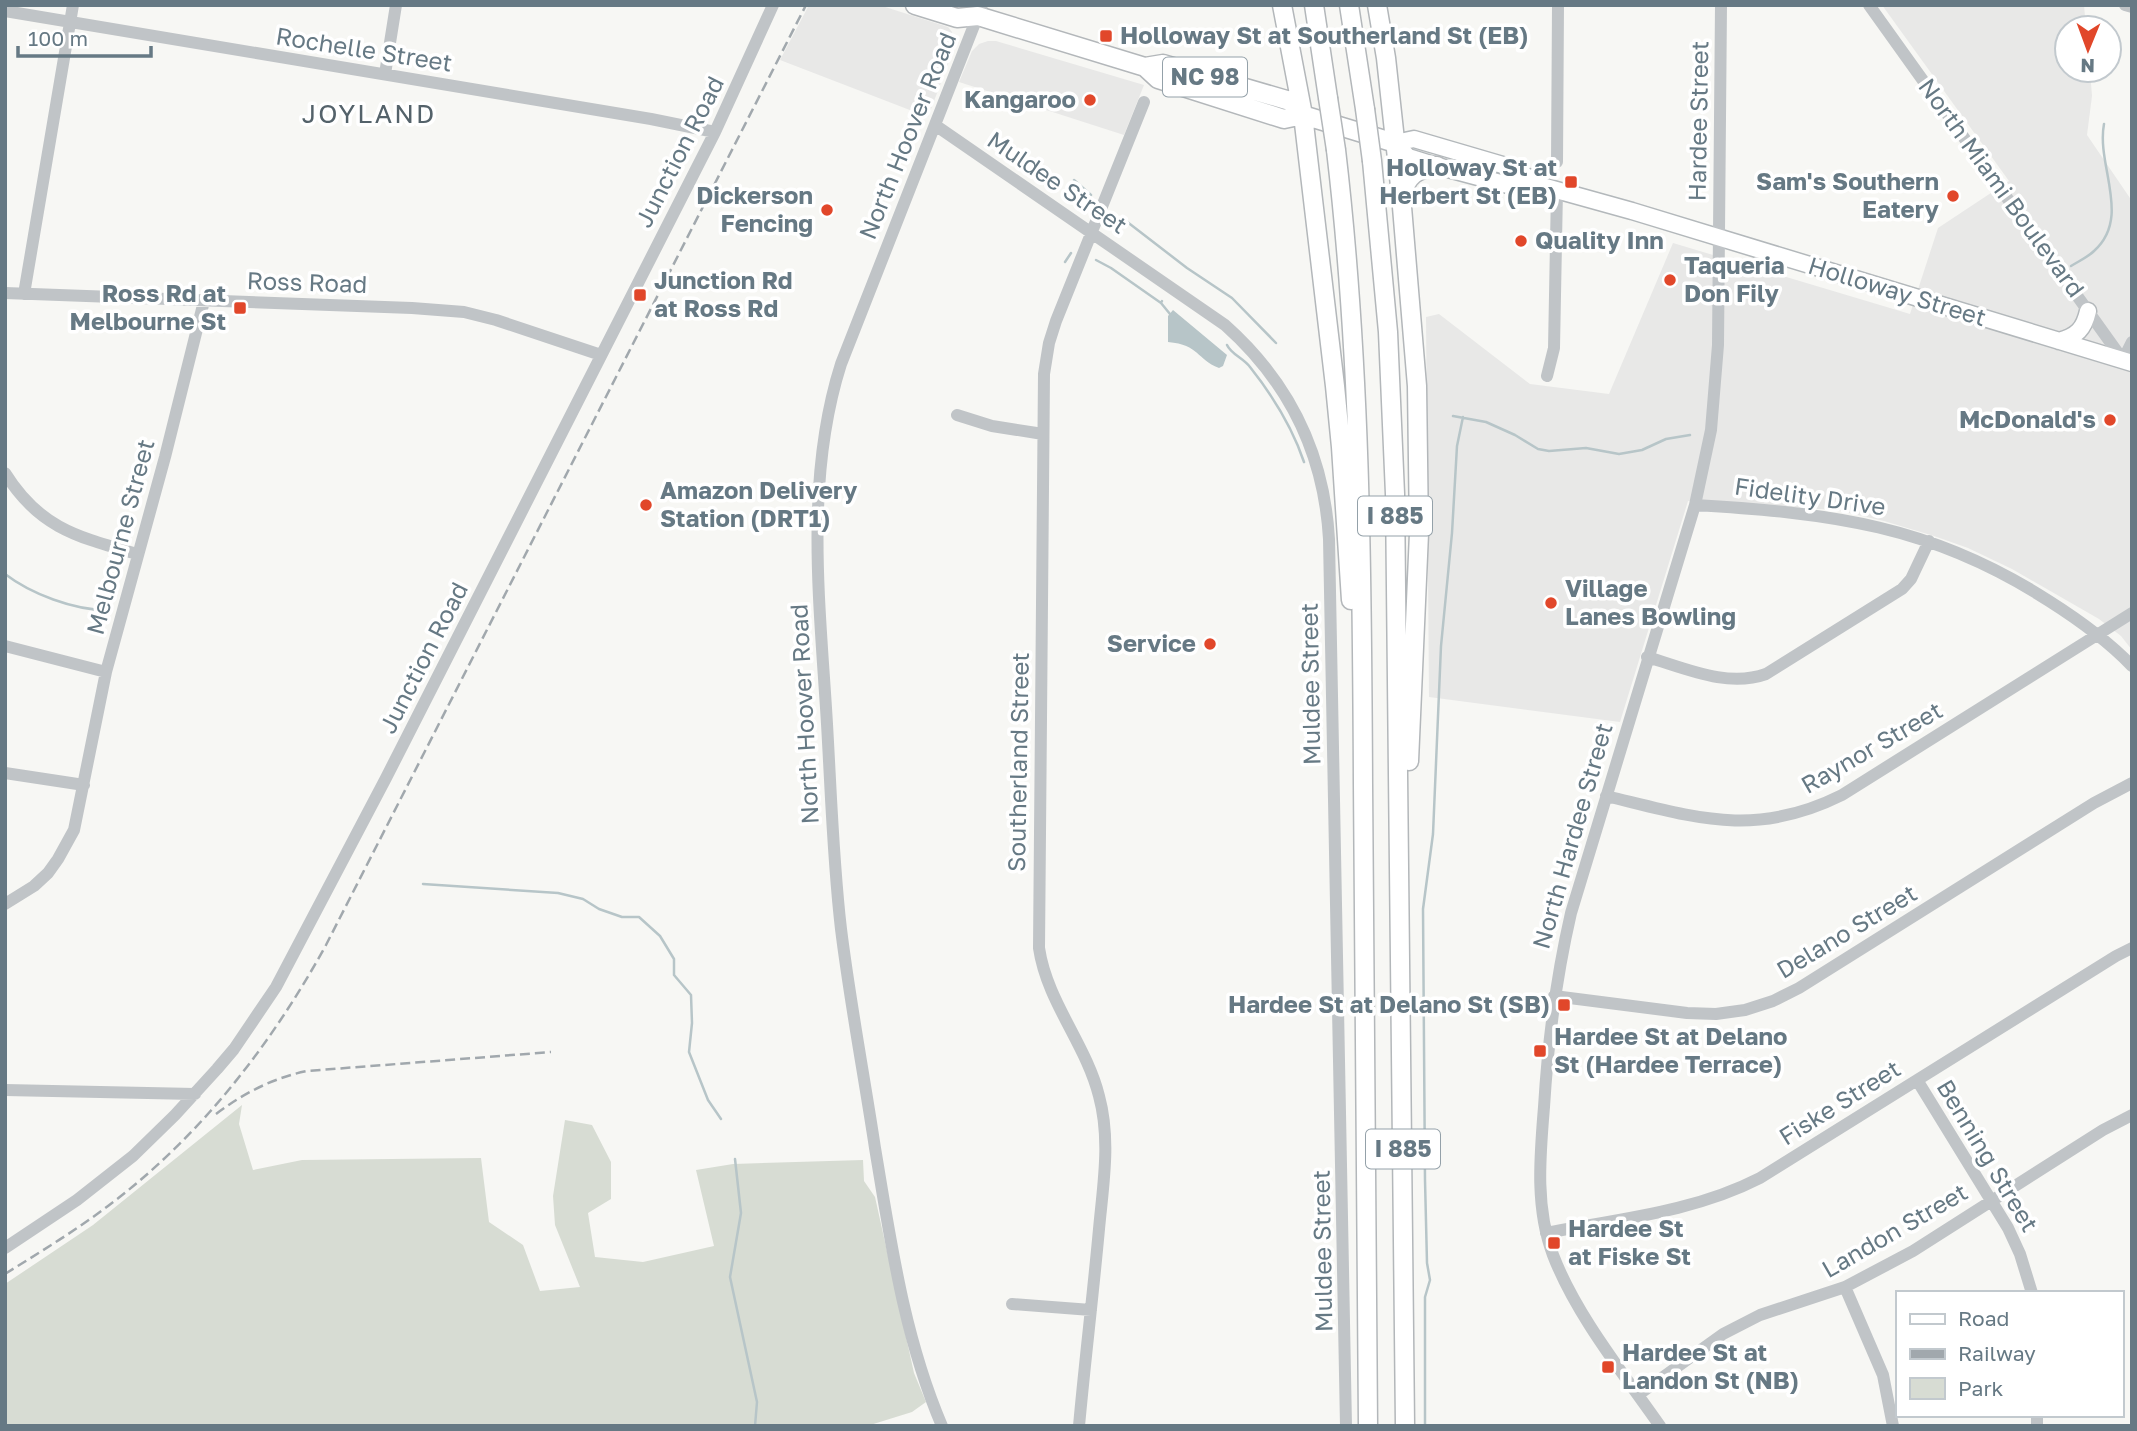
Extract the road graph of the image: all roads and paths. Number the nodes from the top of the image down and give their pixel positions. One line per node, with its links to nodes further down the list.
1 (73, 5): 16 (street)
2 (396, 5): 19 (street)
3 (773, 5): 24 (street, Junction Road)
4 (915, 5): 14 (highway, Holloway Street / NC 98)
5 (1282, 5): 17 (highway)
6 (1314, 5): 53 (highway, I 885, bridge)
7 (1349, 5): 58 (highway, I 885, bridge)
8 (1377, 5): 25 (highway)
9 (1558, 5): 26 (street)
10 (1721, 5): 31 (street, Hardee Street)
11 (1869, 5): 35 (street, North Miami Boulevard)
12 (2125, 5): 13 (street)
13 (2132, 7)
14 (975, 9): 18 (highway, Holloway Street / NC 98); 23 (street, North Hoover Road)
15 (5, 11): 16 (street, Rochelle Street)
16 (71, 21): 19 (street, Rochelle Street); 33 (street)
17 (1292, 61): 20 (highway); 22 (highway)
18 (1145, 67): 20 (highway, Holloway Street / NC 98); 22 (highway, Holloway Street / NC 98)
19 (385, 74): 24 (street, Rochelle Street)
20 (1264, 93): 22 (highway, Holloway Street / NC 98)
21 (1144, 102): 30 (street, Southerland Street)
22 (1303, 115): 25 (highway, Holloway Street); 53 (highway)
23 (935, 125): 30 (street, Muldee Street); 74 (street, North Hoover Road)
24 (715, 132): 38 (street, Junction Road)
25 (1395, 143): 27 (main road, Holloway Street); 28 (main road, Holloway Street); 29 (highway)
26 (1557, 162)
27 (1437, 166): 28 (main road, Holloway Street); 29 (highway)
28 (1549, 188): 31 (main road, Holloway Street); 40 (street)
29 (1401, 195): 58 (highway)
30 (1091, 232): 42 (street, Southerland Street); 76 (street, Muldee Street)
31 (1718, 237): 36 (main road, Holloway Street); 44 (street, North Hardee Street)
32 (5, 293): 33 (street, Ross Road)
33 (24, 294): 34 (street, Ross Road)
34 (204, 301): 38 (street, Ross Road); 46 (street, Melbourne Street)
35 (2088, 311): 36 (main road); 39 (street, North Miami Boulevard)
36 (2059, 341): 39 (main road, Holloway Street)
37 (2132, 342): 39 (street)
38 (601, 355): 64 (street, Junction Road)
39 (2129, 365)
40 (1547, 376)
41 (957, 415): 42 (street)
42 (1043, 434): 72 (street, Southerland Street)
43 (5, 473): 46 (street)
44 (1695, 505): 45 (street, Fidelity Drive); 50 (street, North Hardee Street)
45 (1929, 541): 48 (street, Fidelity Drive); 50 (street)
46 (137, 554): 52 (street, Melbourne Street)
47 (2132, 613): 48 (street, Raynor Street)
48 (2098, 634): 51 (street, Fidelity Drive); 57 (street, Raynor Street)
49 (5, 646): 52 (street)
50 (1647, 657): 57 (street, North Hardee Street)
51 (2132, 666)
52 (106, 672): 56 (street, Melbourne Street)
53 (1362, 686): 77 (highway, I 885)
54 (5, 773): 56 (street)
55 (2132, 783): 61 (street, Delano Street)
56 (84, 785): 59 (street, Melbourne Street)
57 (1606, 796): 61 (street, North Hardee Street)
58 (1401, 872): 78 (highway, I 885)
59 (5, 904)
60 (2132, 948): 62 (street, Fiske Street)
61 (1554, 996): 67 (street, North Hardee Street)
62 (1917, 1080): 66 (street, Benning Street); 67 (street, Fiske Street)
63 (5, 1090): 64 (street)
64 (195, 1094): 68 (street, Junction Road)
65 (2132, 1115): 66 (street, Landon Street)
66 (1992, 1200): 69 (street, Landon Street); 70 (street, Benning Street)
67 (1546, 1233): 73 (street, North Hardee Street)
68 (5, 1248)
69 (1845, 1287): 73 (street, Landon Street); 80 (street)
70 (2031, 1291)
71 (1012, 1304): 72 (street)
72 (1091, 1310): 75 (street, Southerland Street)
73 (1638, 1395): 79 (street, North Hardee Street)
74 (942, 1426)
75 (1079, 1426)
76 (1346, 1426)
77 (1368, 1426)
78 (1405, 1426)
79 (1660, 1426)
80 (1893, 1426)

